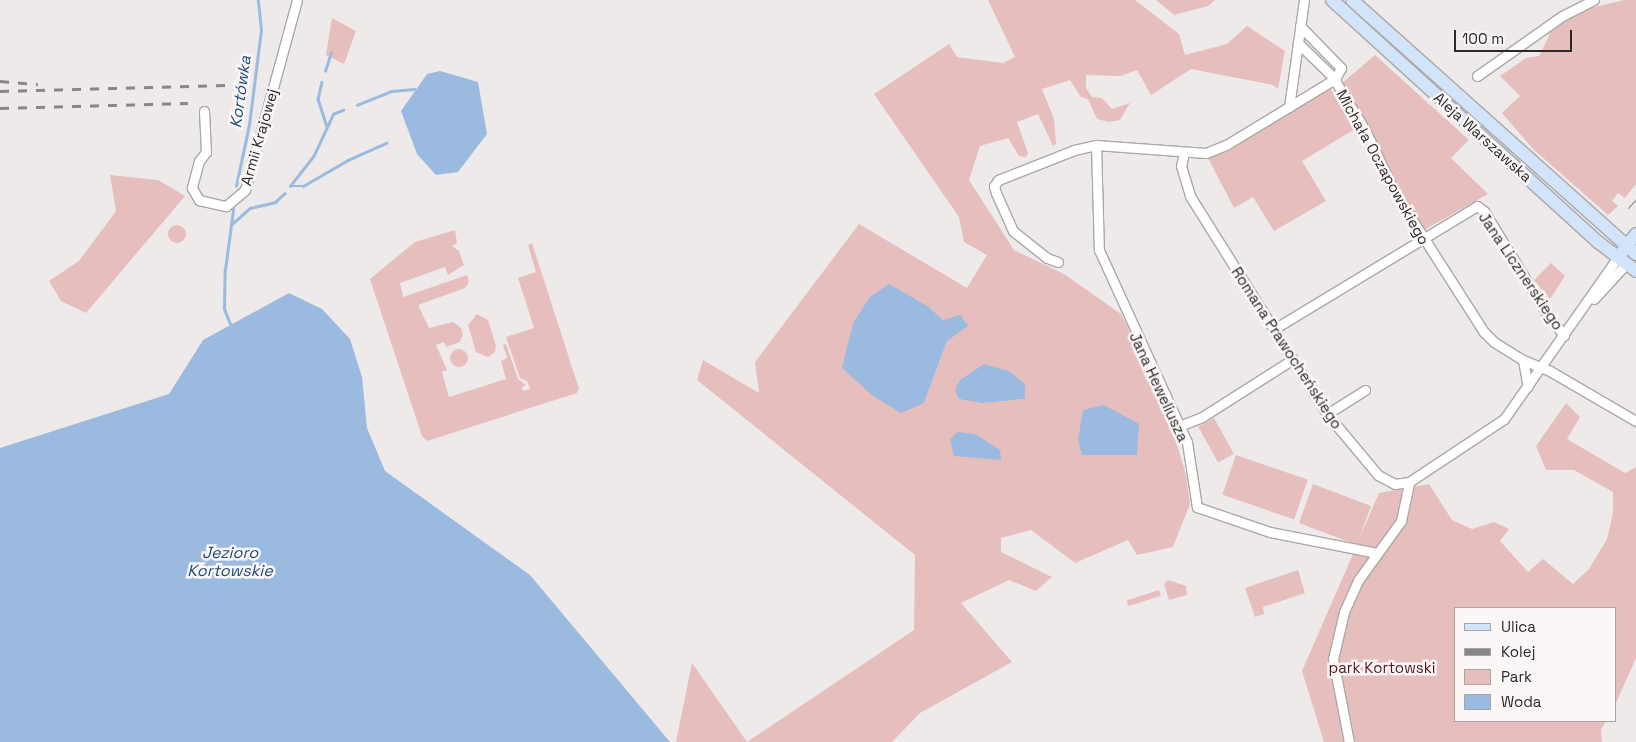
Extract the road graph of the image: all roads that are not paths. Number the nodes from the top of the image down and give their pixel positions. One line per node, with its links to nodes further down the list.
1 (297, 0): 11 (street, Armii Krajowej)
2 (1304, 0): 6 (street)
3 (1332, 0): 19 (main road, Aleja Warszawska)
4 (1352, 0): 16 (main road, Aleja Warszawska)
5 (1594, 0): 8 (street)
6 (1300, 26): 7 (street); 9 (street)
7 (1298, 43): 9 (street); 10 (street)
8 (1477, 76)
9 (1335, 80): 10 (street); 15 (street, Michała Oczapowskiego)
10 (1289, 106): 13 (street)
11 (204, 111)
12 (1096, 145): 13 (street); 18 (street); 29 (street, Jana Heweliusza)
13 (1184, 153): 20 (street, Romana Prawocheńskiego)
14 (1636, 234): 16 (main road); 17 (main road)
15 (1422, 238): 20 (street, Jana Licznerskiego); 21 (street, Jana Licznerskiego); 23 (street, Michała Oczapowskiego)
16 (1616, 238): 17 (main road, Aleja Warszawska)
17 (1633, 252): 19 (main road)
18 (1058, 262)
19 (1626, 264): 21 (street)
20 (1274, 329): 22 (street, Romana Prawocheńskiego)
21 (1564, 334): 24 (street)
22 (1292, 359): 27 (street, Romana Prawocheńskiego); 29 (street)
23 (1523, 360): 24 (street, Michała Oczapowskiego); 25 (street)
24 (1542, 367): 25 (street); 28 (street, Michała Oczapowskiego)
25 (1528, 387): 30 (street)
26 (1365, 390): 27 (street)
27 (1327, 414): 30 (street, Romana Prawocheńskiego)
28 (1636, 421)
29 (1180, 426): 31 (street, Jana Heweliusza)
30 (1409, 482): 31 (street)
31 (1377, 552): 32 (street)
32 (1349, 742)

